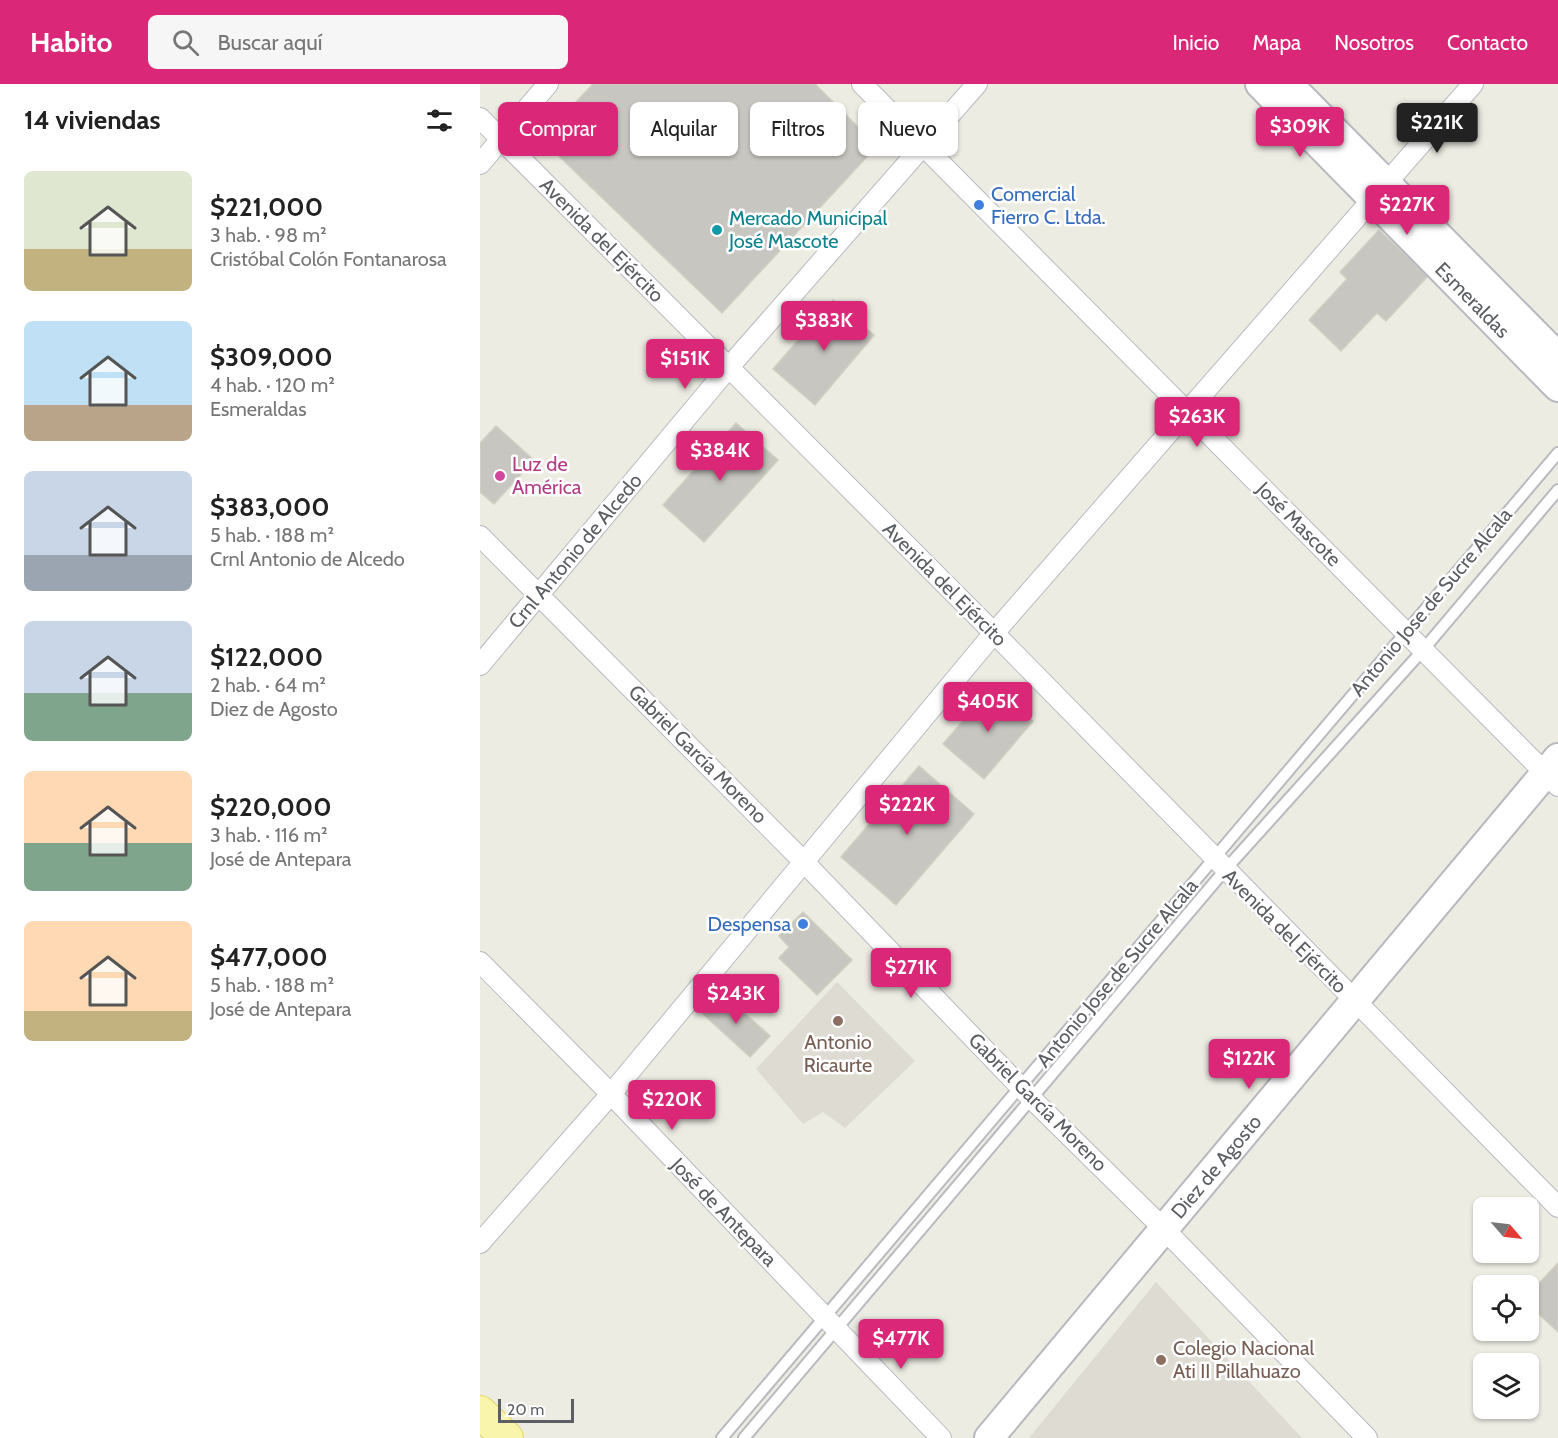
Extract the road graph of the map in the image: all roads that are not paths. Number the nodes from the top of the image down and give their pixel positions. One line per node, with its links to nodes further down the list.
1 (548, 84): 7 (street)
2 (862, 84): 8 (street, José Mascote)
3 (976, 84): 9 (street, Crnl Antonio de Alcedo)
4 (1260, 84): 17 (street, Esmeraldas)
5 (1288, 84): 17 (street, Esmeraldas)
6 (1473, 84): 17 (street)
7 (533, 102)
8 (880, 102)
9 (958, 104)
10 (480, 118): 11 (street, Avenida del Ejército)
11 (498, 136)
12 (498, 144): 16 (street)
13 (518, 156): 19 (street, Avenida del Ejército)
14 (912, 156): 19 (street, Crnl Antonio de Alcedo)
15 (934, 156): 21 (street, José Mascote)
16 (480, 164)
17 (1380, 191): 18 (street, Esmeraldas); 20 (street, Esmeraldas); 21 (street)
18 (1558, 357)
19 (729, 367): 25 (street, Crnl Antonio de Alcedo); 26 (street, Avenida del Ejército)
20 (1558, 387)
21 (1188, 412): 26 (street); 27 (street, José Mascote)
22 (1558, 453): 27 (lane, Antonio Jose de Sucre Alcala)
23 (1558, 490): 28 (lane, Antonio Jose de Sucre Alcala)
24 (480, 536): 25 (street, Gabriel García Moreno)
25 (539, 593): 29 (street, Crnl Antonio de Alcedo); 31 (street, Gabriel García Moreno)
26 (994, 633): 31 (street); 32 (street, Avenida del Ejército)
27 (1406, 633): 28 (street, José Mascote); 32 (lane, Antonio Jose de Sucre Alcala)
28 (1423, 650): 30 (street, José Mascote); 32 (lane, Antonio Jose de Sucre Alcala)
29 (480, 665)
30 (1554, 772): 34 (street, Diez de Agosto)
31 (803, 861): 35 (street, Gabriel García Moreno); 36 (street)
32 (1219, 864): 34 (street, Avenida del Ejército); 35 (lane, Antonio Jose de Sucre Alcala); 35 (lane, Antonio Jose de Sucre Alcala)
33 (480, 962): 36 (street, José de Antepara)
34 (1355, 1001): 37 (street, Avenida del Ejército); 38 (street, Diez de Agosto)
35 (1026, 1092): 38 (street, Gabriel García Moreno); 40 (lane, Antonio Jose de Sucre Alcala); 40 (lane, Antonio Jose de Sucre Alcala)
36 (611, 1094): 39 (street); 40 (street, José de Antepara)
37 (1558, 1207)
38 (1164, 1228): 46 (street, Diez de Agosto); 47 (street, Gabriel García Moreno)
39 (480, 1243)
40 (829, 1323): 43 (lane, Antonio Jose de Sucre Alcala); 44 (lane, Antonio Jose de Sucre Alcala); 45 (street, José de Antepara)
41 (480, 1412): 42 (main road)
42 (507, 1438)
43 (722, 1438)
44 (744, 1438)
45 (941, 1438)
46 (989, 1438)
47 (1367, 1438)

